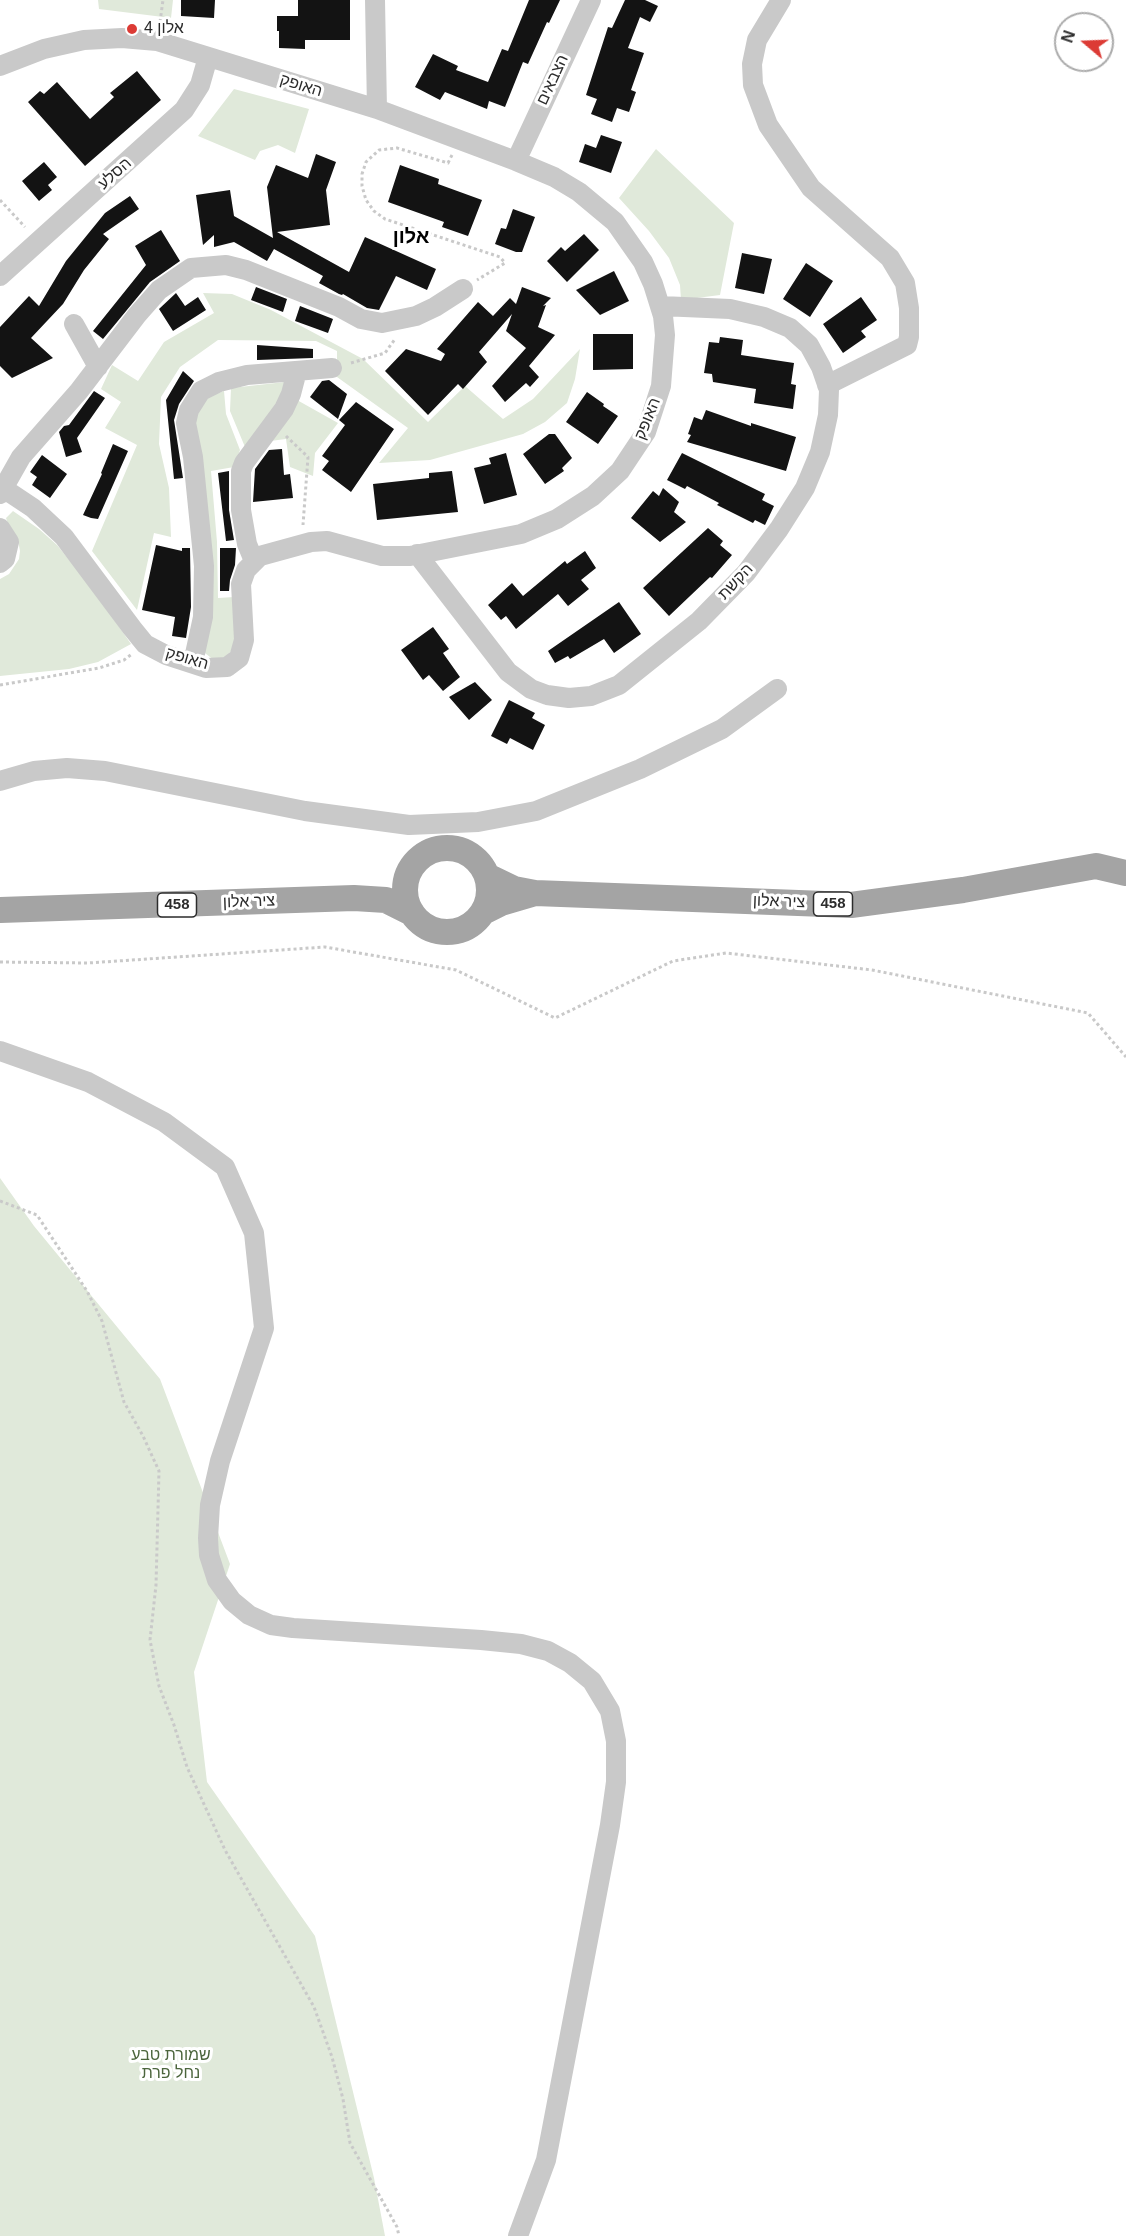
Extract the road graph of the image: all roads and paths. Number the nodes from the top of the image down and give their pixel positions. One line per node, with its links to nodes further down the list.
1 (375, 0): 6 (street)
2 (591, 0): 8 (street, הצבאים)
3 (781, 0): 19 (street)
4 (208, 57): 5 (street, האופק); 6 (street, האופק); 10 (street, הסלע)
5 (0, 66)
6 (377, 109): 7 (street, האופק)
7 (458, 139): 8 (street, האופק); 12 (path)
8 (516, 160): 13 (street, האופק)
9 (0, 200): 10 (path)
10 (39, 243): 11 (street, הסלע)
11 (0, 276)
12 (463, 289): 14 (street)
13 (661, 306): 19 (street, הקשת); 24 (street, האופק)
14 (393, 322): 16 (street); 17 (path)
15 (74, 324): 16 (street)
16 (98, 367): 21 (street)
17 (332, 368): 18 (street)
18 (297, 371): 20 (street); 28 (street)
19 (827, 385): 24 (street, הקשת)
20 (274, 424): 23 (path); 25 (street)
21 (2, 491): 27 (street, האופק)
22 (0, 528): 26 (street)
23 (301, 544): 24 (street, האופק); 25 (street, האופק)
24 (417, 554)
25 (254, 561): 28 (street, האופק)
26 (0, 563)
27 (145, 644): 28 (street, האופק); 29 (path)
28 (193, 663)
29 (0, 685)
30 (777, 689): 31 (street)
31 (0, 781)
32 (412, 869): 34 (main road); 36 (main road, ציר אלון / 458); 39 (main road)
33 (1126, 873): 35 (main road, ציר אלון / 458)
34 (487, 876): 35 (main road, ציר אלון / 458); 38 (main road)
35 (536, 893): 38 (main road, ציר אלון / 458)
36 (354, 898): 37 (main road, ציר אלון / 458); 39 (main road, ציר אלון / 458)
37 (0, 910)
38 (483, 912): 39 (main road)
39 (412, 913)
40 (0, 962): 42 (path)
41 (0, 1051): 45 (street)
42 (1126, 1057)
43 (0, 1202): 44 (path)
44 (399, 2236)
45 (518, 2236)

